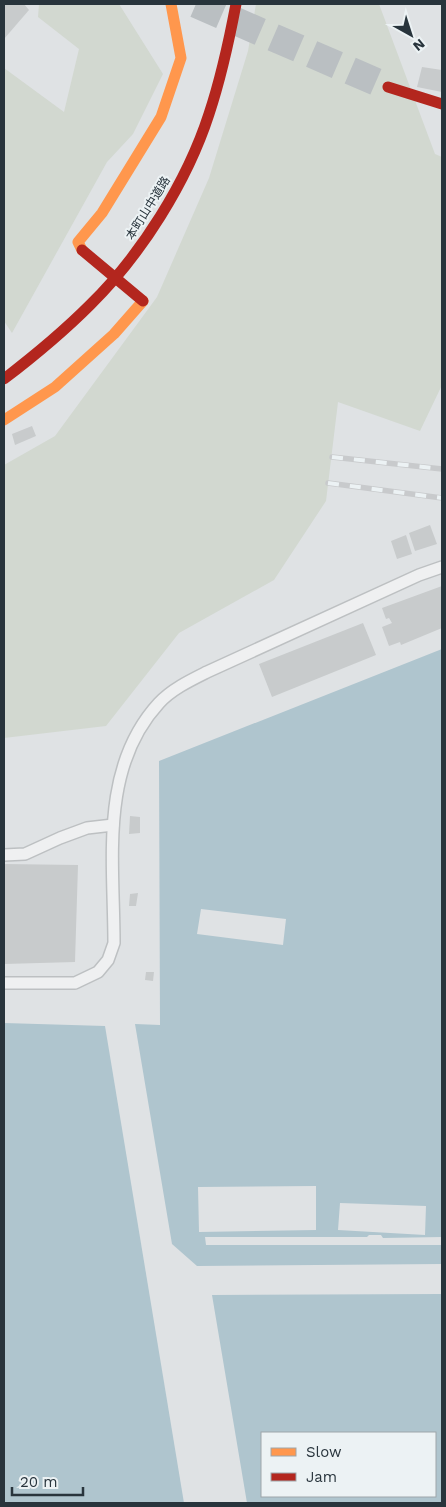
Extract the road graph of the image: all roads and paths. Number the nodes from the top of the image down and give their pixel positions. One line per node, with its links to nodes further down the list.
1 (171, 4): 8 (main road, bridge)
2 (236, 4): 7 (main road, 本町山中道路)
3 (388, 87): 4 (main road)
4 (442, 104)
5 (110, 260): 6 (main road)
6 (98, 275)
7 (4, 379)
8 (4, 420)
9 (442, 567): 10 (lane)
10 (113, 825): 11 (lane); 12 (lane)
11 (4, 855)
12 (4, 983)

